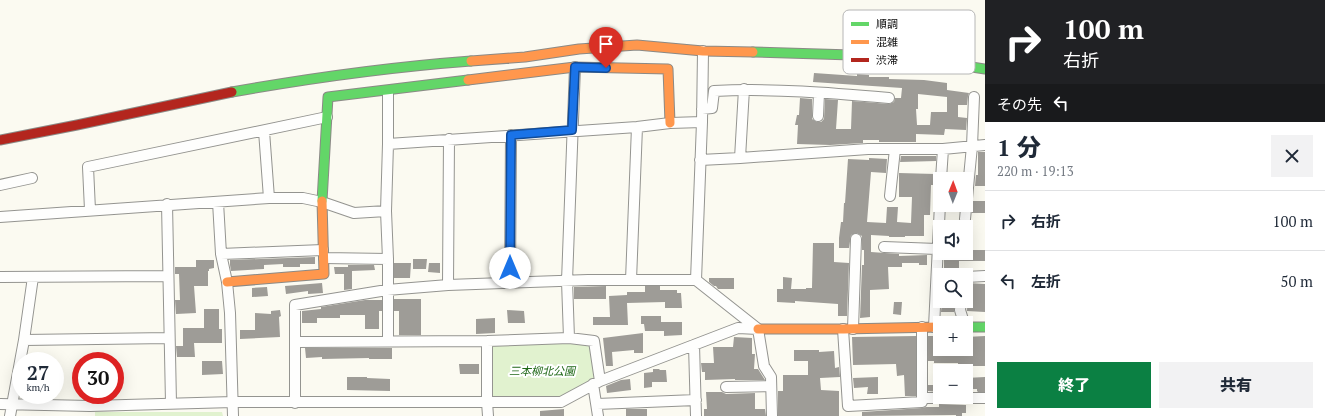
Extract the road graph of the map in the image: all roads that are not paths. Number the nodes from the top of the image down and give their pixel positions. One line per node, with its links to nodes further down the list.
1 (702, 50): 2 (street); 11 (street); 20 (street)
2 (843, 55)
3 (575, 67): 7 (street); 14 (street); 17 (street)
4 (975, 67): 5 (street)
5 (985, 69)
6 (744, 89): 8 (street); 11 (street); 27 (street)
7 (388, 91): 13 (street); 22 (street)
8 (819, 92): 10 (street); 12 (street)
9 (974, 97): 24 (street)
10 (888, 98)
11 (702, 109): 15 (street)
12 (818, 116)
13 (326, 117): 18 (street); 35 (street)
14 (670, 122): 15 (street); 16 (street)
15 (702, 122): 28 (street)
16 (637, 126): 17 (street); 53 (street)
17 (572, 130): 19 (street); 55 (street)
18 (264, 131): 33 (street); 37 (street)
19 (511, 135): 21 (street); 57 (street)
20 (0, 140)
21 (449, 140): 22 (street); 58 (street)
22 (388, 144): 38 (street)
23 (985, 145): 24 (street)
24 (972, 146): 26 (street); 40 (street)
25 (895, 149): 26 (street); 27 (street); 32 (street)
26 (943, 149): 29 (street)
27 (740, 158): 28 (street)
28 (700, 160): 54 (street)
29 (941, 172)
30 (32, 178): 31 (street)
31 (0, 185)
32 (890, 196)
33 (269, 198): 34 (street); 35 (street)
34 (218, 202): 36 (street); 44 (street)
35 (322, 202): 38 (street); 45 (street)
36 (167, 204): 37 (street); 48 (street)
37 (90, 210): 39 (street)
38 (386, 211): 46 (street)
39 (0, 216)
40 (965, 219)
41 (856, 239): 66 (street)
42 (884, 247): 43 (street)
43 (933, 249)
44 (222, 254): 45 (street); 56 (street)
45 (323, 254): 46 (street); 56 (street)
46 (388, 259): 59 (street)
47 (938, 260): 60 (street)
48 (168, 276): 51 (street); 67 (street)
49 (985, 276): 52 (street)
50 (0, 277): 51 (street)
51 (33, 277): 69 (street)
52 (973, 277)
53 (631, 280): 54 (street); 55 (street)
54 (696, 280): 65 (street)
55 (567, 281): 57 (street); 68 (street)
56 (227, 282): 81 (street)
57 (510, 283): 58 (street)
58 (448, 285): 59 (street)
59 (387, 290): 70 (street); 72 (street)
60 (937, 316)
61 (933, 327): 64 (street)
62 (973, 327): 63 (street)
63 (985, 327)
64 (922, 328): 66 (street); 78 (street)
65 (758, 329): 66 (street); 73 (street); 76 (street)
66 (848, 329): 78 (street)
67 (169, 338): 69 (street); 86 (street)
68 (569, 338): 71 (street); 75 (street)
69 (24, 340): 74 (street)
70 (388, 341): 71 (street); 72 (street)
71 (487, 341): 82 (street)
72 (295, 342): 83 (street)
73 (694, 345): 75 (street); 80 (street)
74 (22, 352)
75 (597, 382): 82 (street); 87 (street)
76 (771, 386): 77 (street); 94 (street)
77 (726, 387)
78 (922, 398): 79 (street)
79 (985, 398)
80 (696, 400): 87 (street); 93 (street)
81 (233, 402): 83 (street); 86 (street); 90 (street)
82 (487, 402): 83 (street); 91 (street)
83 (295, 403)
84 (0, 404): 85 (street)
85 (12, 404): 88 (street); 89 (street)
86 (171, 404): 88 (street)
87 (597, 404): 92 (street)
88 (90, 411)
89 (10, 416)
90 (233, 416)
91 (488, 416)
92 (598, 416)
93 (696, 416)
94 (772, 416)

